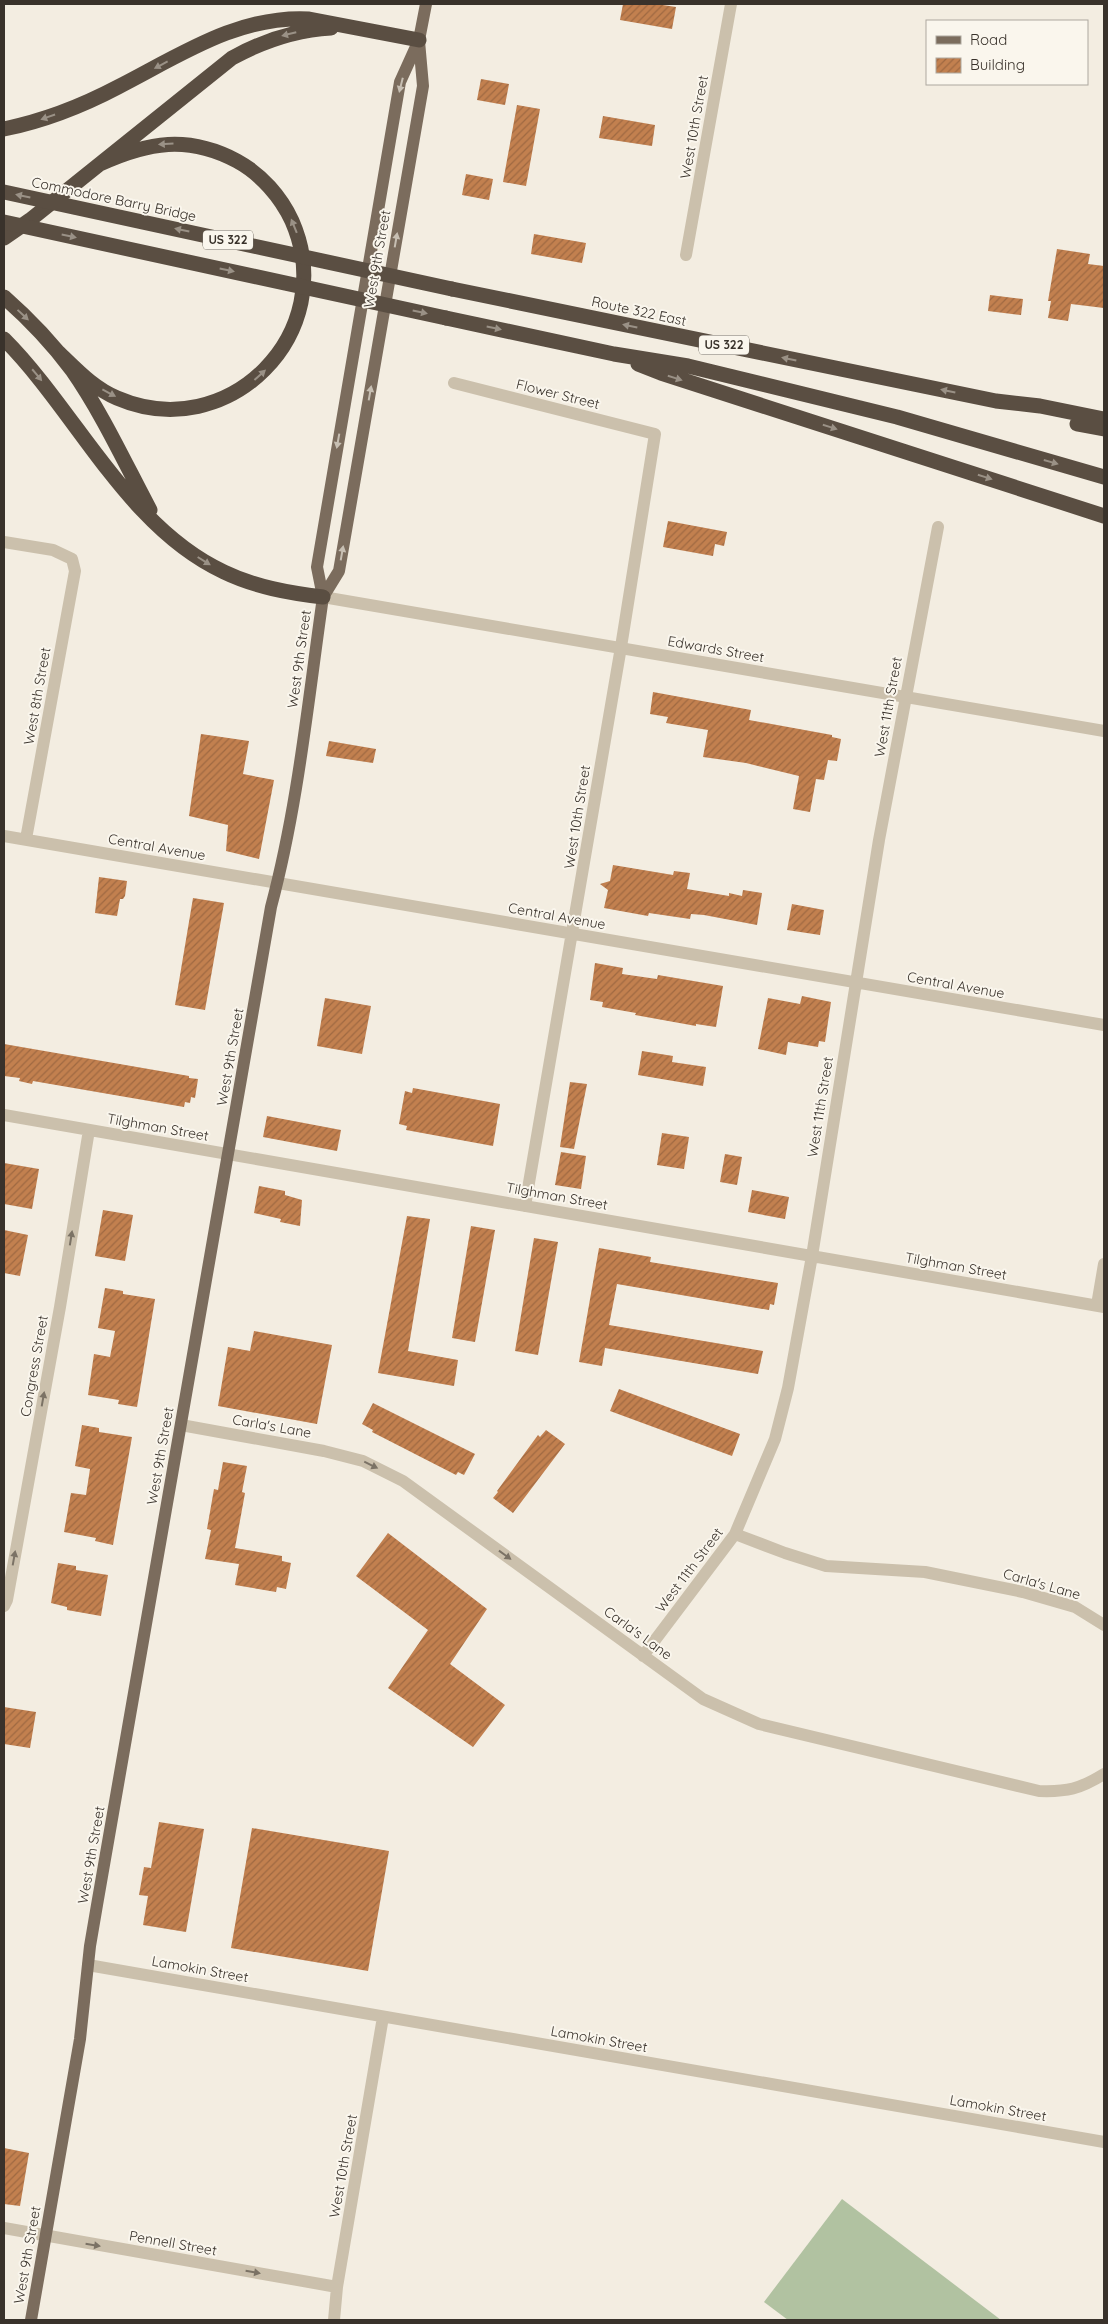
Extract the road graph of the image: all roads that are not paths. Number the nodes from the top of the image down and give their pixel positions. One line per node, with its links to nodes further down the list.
1 (426, 4): 4 (main road, West 9th Street)
2 (731, 4): 10 (street, West 10th Street)
3 (355, 29): 4 (highway); 5 (highway, one-way to 5); 6 (highway, one-way to 6)
4 (419, 40): 26 (main road, West 9th Street, one-way to 26); 26 (main road, West 9th Street, one-way to 4)
5 (4, 129)
6 (100, 164): 9 (highway); 14 (highway, one-way to 6)
7 (4, 192): 11 (highway, Commodore Barry Bridge / US 322, one-way to 7, bridge)
8 (4, 222): 15 (highway, US 322, one-way to 15, bridge)
9 (4, 238)
10 (686, 255)
11 (452, 289): 17 (highway, Route 322 East / US 322, one-way to 11)
12 (4, 298): 14 (highway, one-way to 14)
13 (4, 339): 24 (highway, one-way to 24)
14 (58, 352): 24 (highway)
15 (614, 354): 21 (highway, US 322, one-way to 21); 22 (highway, one-way to 22)
16 (454, 383): 20 (street, Flower Street)
17 (996, 401): 18 (highway, US 322); 19 (highway)
18 (1104, 418)
19 (1104, 430)
20 (655, 434): 27 (street, West 10th Street)
21 (1104, 477)
22 (1104, 516)
23 (938, 527): 28 (street, West 11th Street)
24 (164, 532): 26 (highway, one-way to 26)
25 (4, 542): 31 (street, West 8th Street)
26 (323, 597): 27 (street, Edwards Street); 32 (main road, West 9th Street)
27 (621, 647): 28 (street, Edwards Street); 33 (street, West 10th Street)
28 (906, 697): 29 (street, Edwards Street); 34 (street, West 11th Street)
29 (1104, 731)
30 (4, 836): 31 (street, Central Avenue)
31 (26, 839): 32 (street, Central Avenue)
32 (278, 883): 33 (street, Central Avenue); 38 (main road, West 9th Street)
33 (573, 934): 34 (street, Central Avenue); 39 (street, West 10th Street)
34 (856, 983): 35 (street, Central Avenue); 40 (street, West 11th Street)
35 (1104, 1025)
36 (4, 1115): 37 (street, Tilghman Street)
37 (89, 1130): 38 (street, Tilghman Street); 45 (street, Congress Street, one-way to 37)
38 (228, 1154): 39 (street, Tilghman Street); 43 (main road, West 9th Street)
39 (525, 1206): 40 (street, Tilghman Street)
40 (812, 1256): 42 (street, Tilghman Street); 44 (street, West 11th Street)
41 (1104, 1264): 42 (street)
42 (1101, 1306)
43 (181, 1425): 47 (street, Carla's Lane, one-way to 47); 49 (main road, West 9th Street)
44 (735, 1534): 46 (street, Carla's Lane); 47 (street, West 11th Street)
45 (4, 1606)
46 (1104, 1625)
47 (643, 1656): 48 (street, Carla's Lane)
48 (1104, 1774)
49 (88, 1965): 50 (street, Lamokin Street); 53 (main road, West 9th Street)
50 (383, 2017): 51 (street, Lamokin Street); 54 (street, West 10th Street)
51 (1104, 2142)
52 (4, 2228): 53 (street, Pennell Street)
53 (45, 2236): 54 (street, Pennell Street, one-way to 54); 55 (main road, West 9th Street)
54 (337, 2287): 56 (street, West 10th Street)
55 (31, 2320)
56 (334, 2320)

